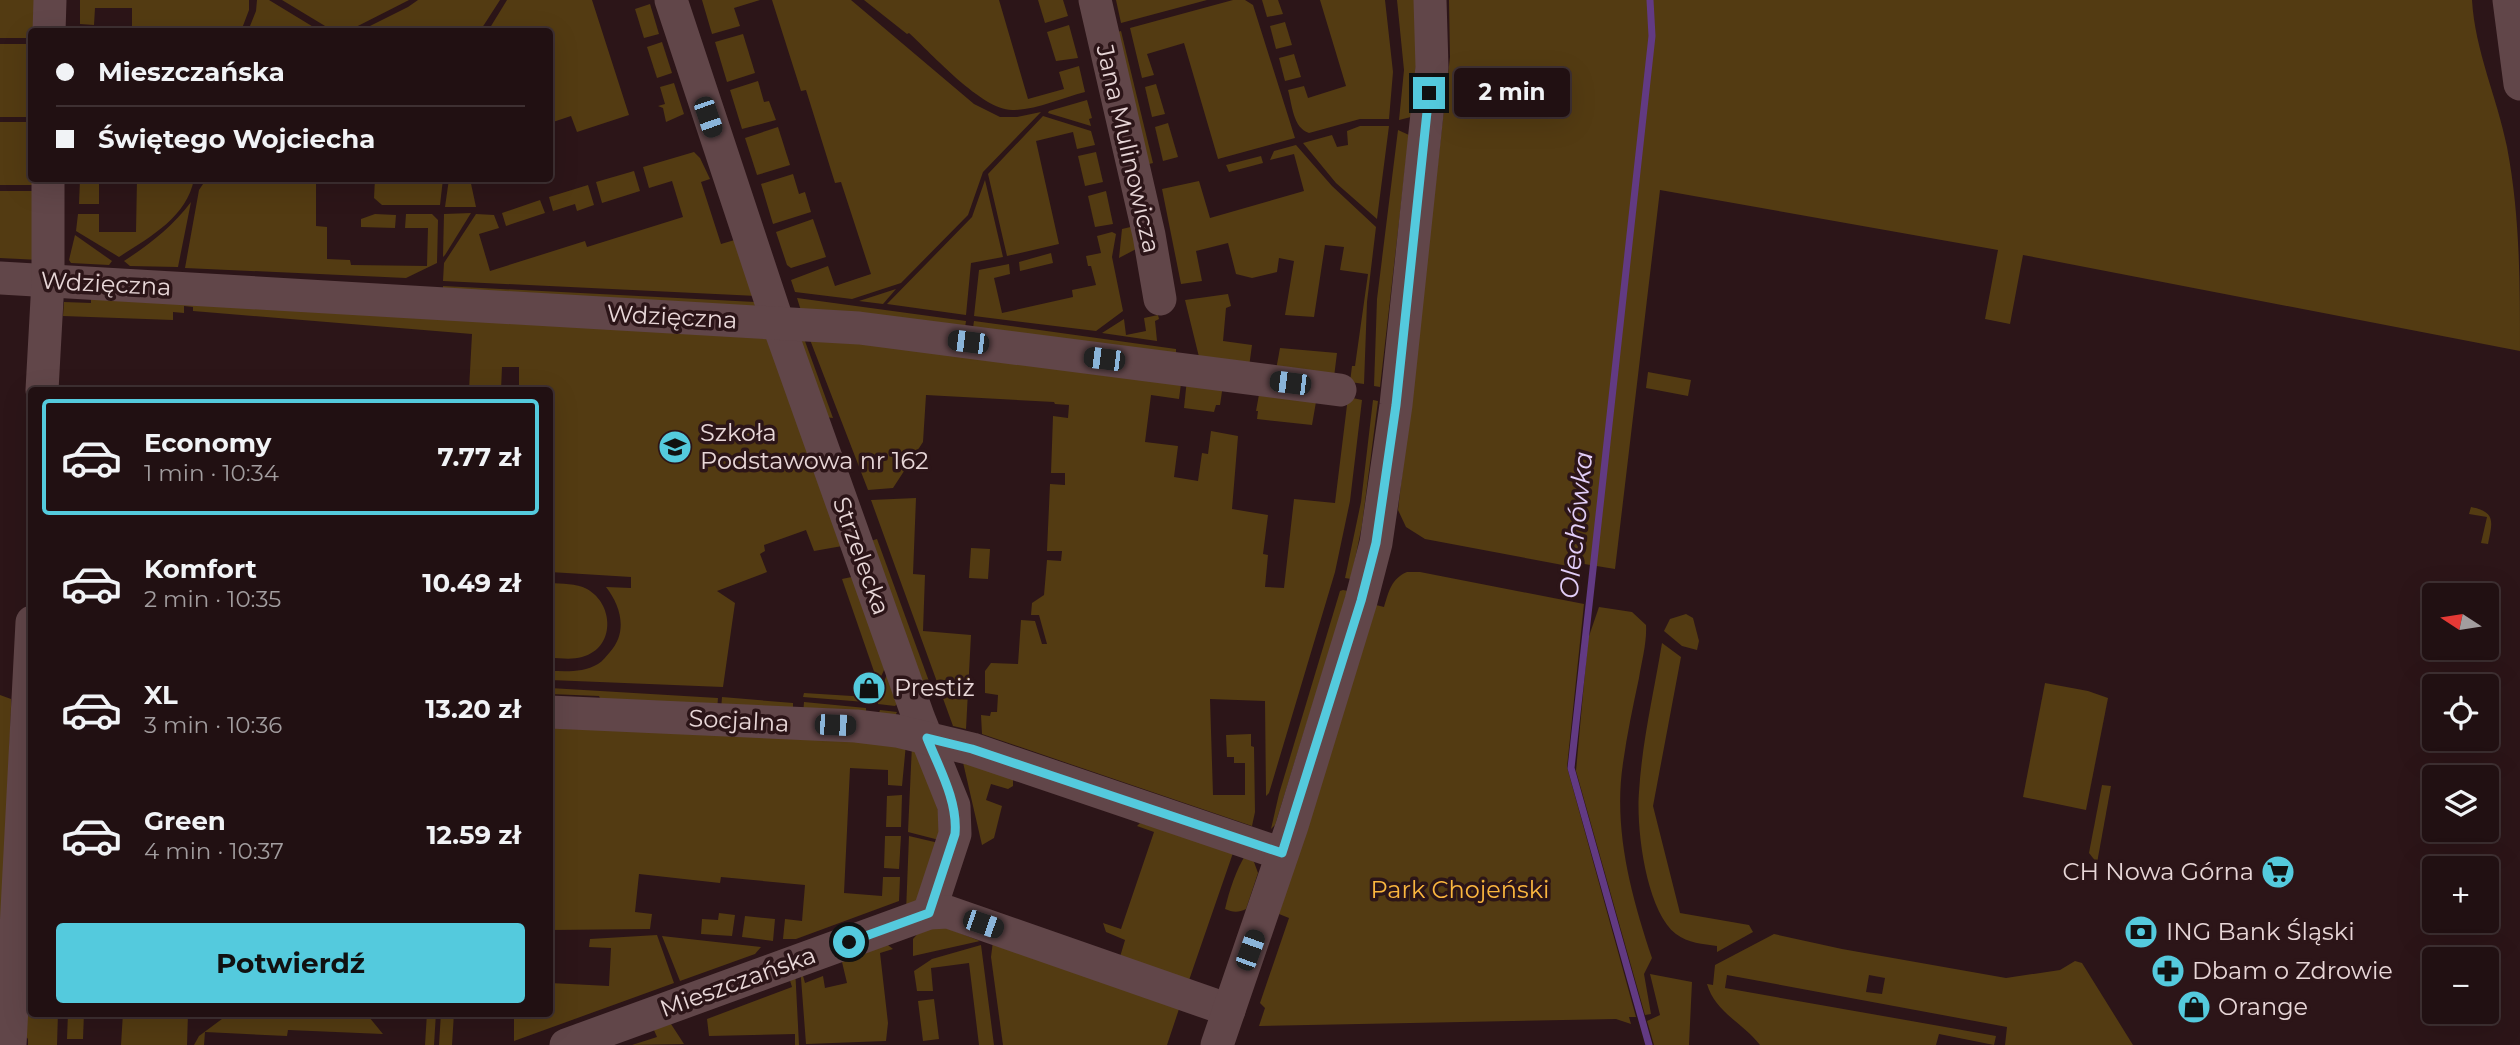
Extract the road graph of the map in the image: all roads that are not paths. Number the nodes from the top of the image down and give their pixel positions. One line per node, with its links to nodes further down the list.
1 (50, 0): 6 (street)
2 (671, 0): 12 (street, Strzelecka)
3 (1095, 0): 11 (street, Jana Mulinowicza)
4 (1430, 0): 19 (street)
5 (2509, 0): 7 (street)
6 (49, 28)
7 (2520, 84)
8 (48, 182): 10 (street)
9 (0, 278): 10 (street, Wdzięczna)
10 (48, 281): 12 (street, Wdzięczna); 13 (street)
11 (1160, 299)
12 (778, 323): 14 (street, Wdzięczna); 18 (street, Strzelecka)
13 (42, 387)
14 (1340, 390)
15 (28, 641): 16 (street)
16 (20, 680): 22 (street)
17 (553, 712): 18 (street, Socjalna)
18 (927, 738): 19 (street); 20 (street, Strzelecka)
19 (1282, 853): 21 (street)
20 (929, 913): 21 (street, Mieszczańska); 23 (street, Mieszczańska)
21 (1229, 1010): 24 (street)
22 (10, 1045)
23 (566, 1045)
24 (1217, 1045)

